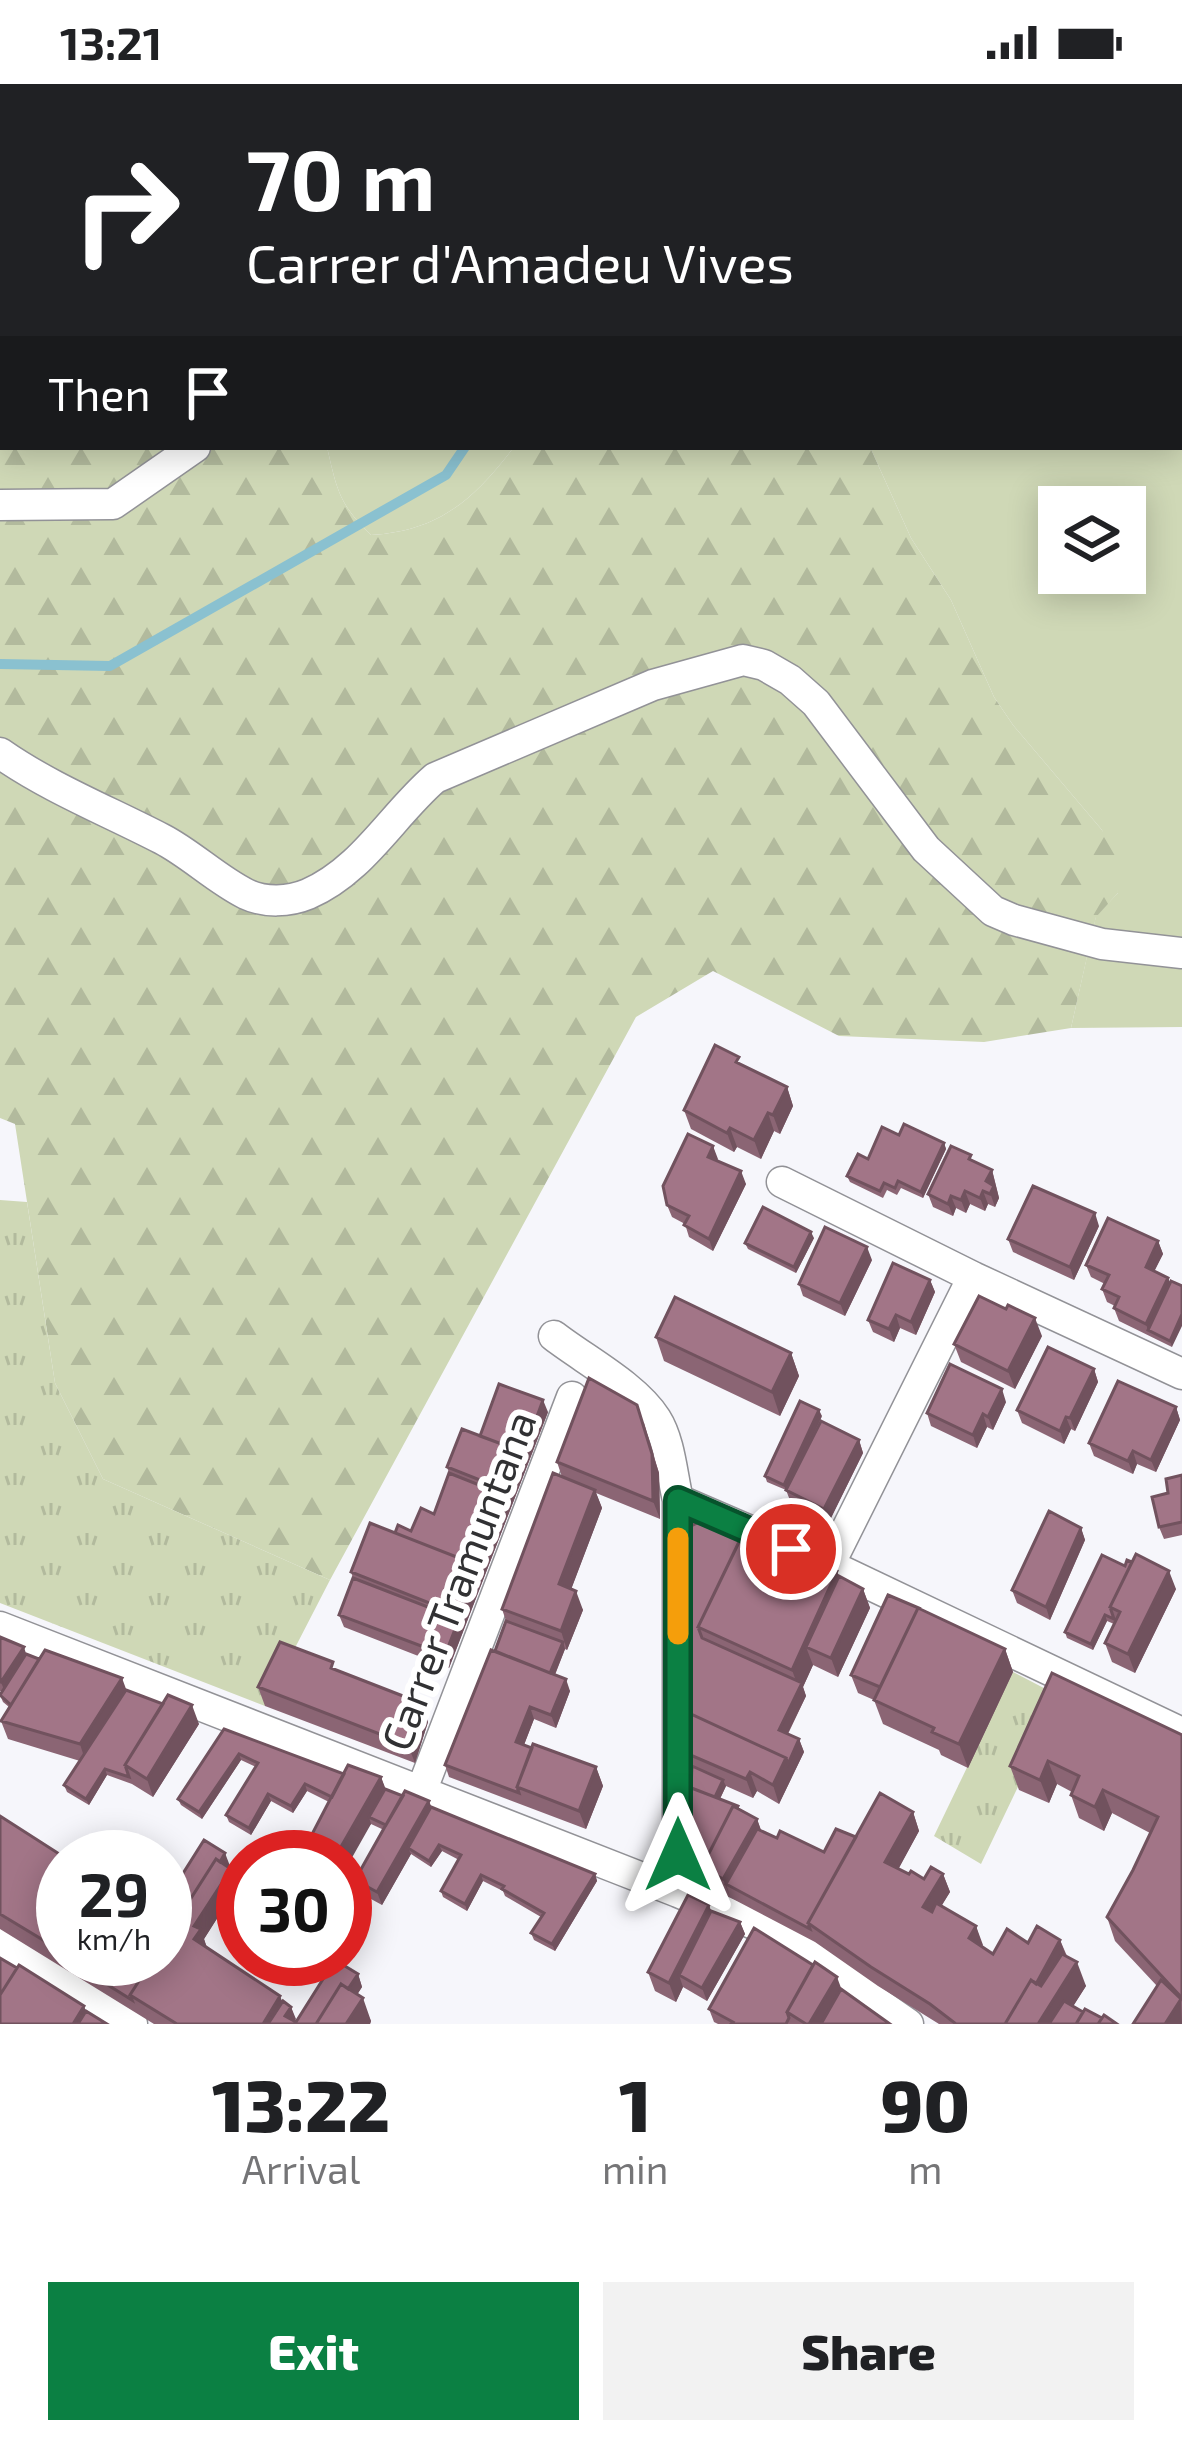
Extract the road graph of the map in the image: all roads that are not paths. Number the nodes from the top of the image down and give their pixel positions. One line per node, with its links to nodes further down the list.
1 (192, 450): 2 (street)
2 (0, 505)
3 (0, 753): 4 (street)
4 (1182, 953)
5 (782, 1182): 6 (street)
6 (973, 1277): 8 (street); 11 (street)
7 (554, 1336): 10 (street)
8 (1182, 1374)
9 (572, 1397): 14 (street, Carrer Tramuntana)
10 (678, 1500): 11 (street); 15 (street)
11 (829, 1565): 13 (street)
12 (0, 1627): 14 (street)
13 (1182, 1733)
14 (422, 1792): 15 (street)
15 (677, 1892): 18 (street)
16 (0, 1943): 17 (street)
17 (132, 2024)
18 (908, 2024)

